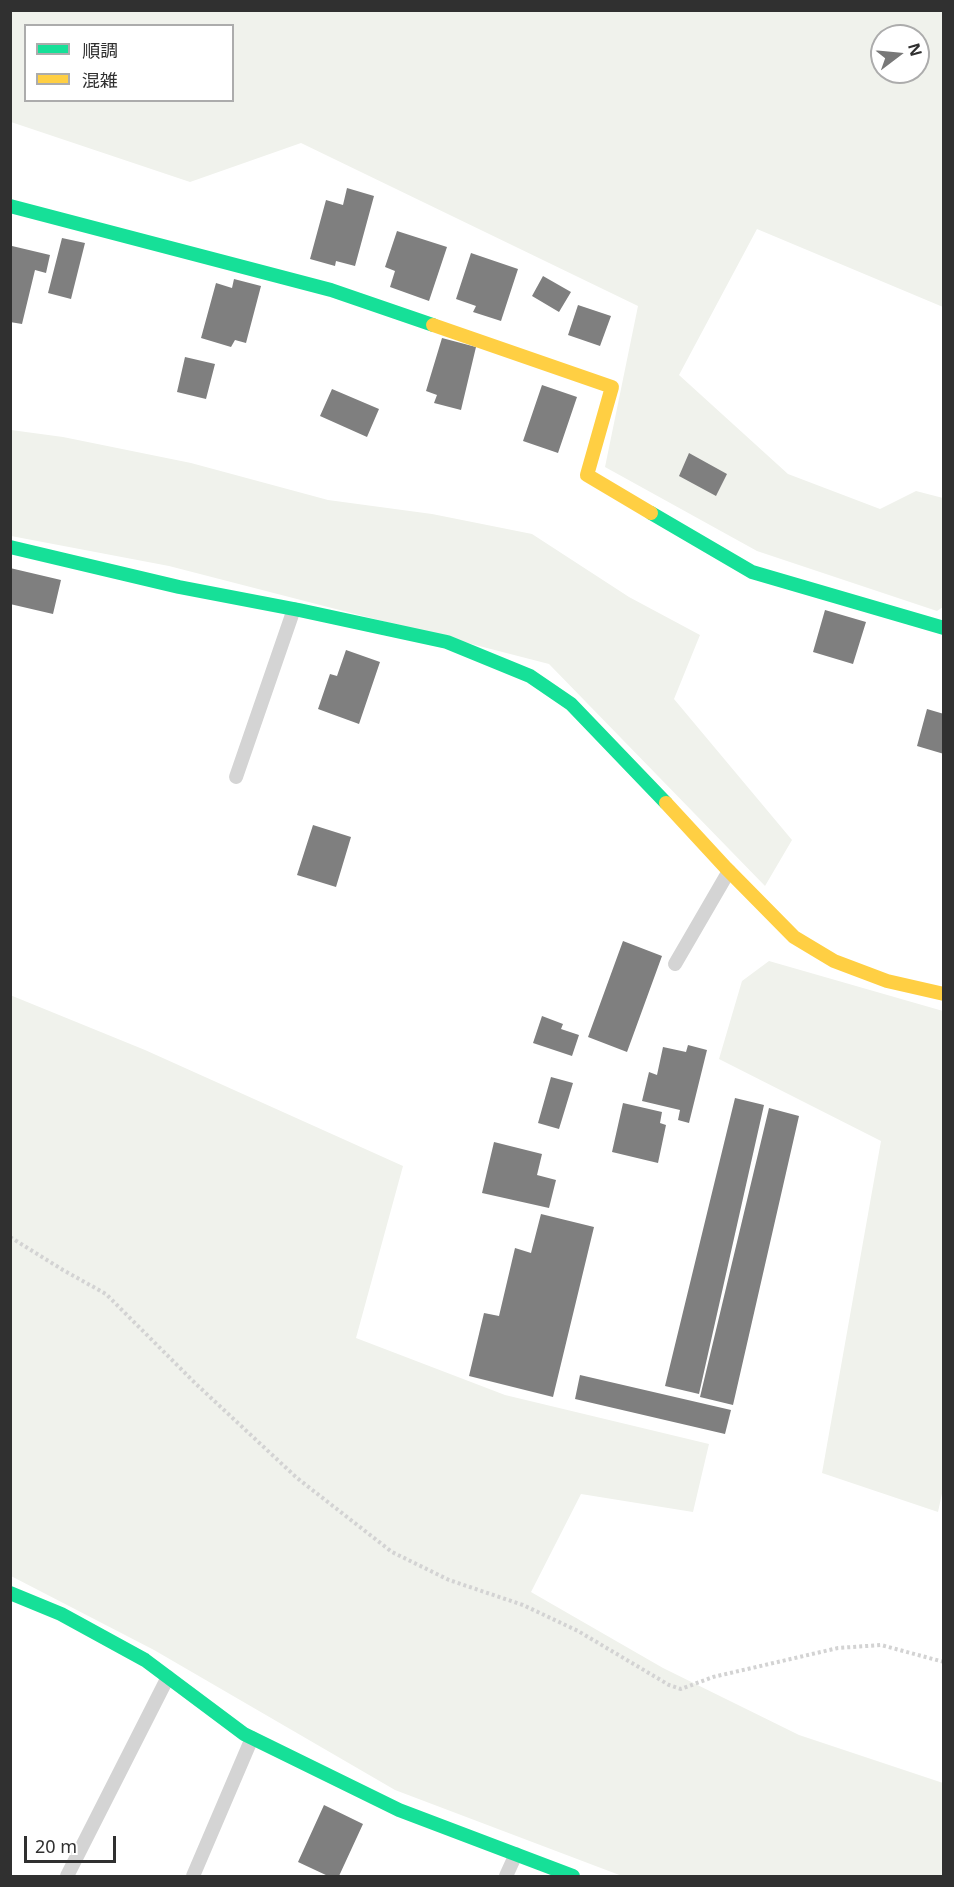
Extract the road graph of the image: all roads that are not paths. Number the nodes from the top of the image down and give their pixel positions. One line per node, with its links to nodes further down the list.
1 (10, 206): 4 (street)
2 (10, 547): 3 (street)
3 (294, 609): 5 (lane); 6 (street)
4 (944, 628)
5 (236, 777)
6 (729, 871): 7 (lane); 8 (street)
7 (675, 964)
8 (944, 994)
9 (10, 1593): 10 (street)
10 (168, 1677): 11 (street); 13 (lane)
11 (252, 1738): 12 (street); 14 (lane)
12 (516, 1854): 15 (lane); 16 (street)
13 (67, 1876)
14 (193, 1876)
15 (506, 1876)
16 (573, 1876)

